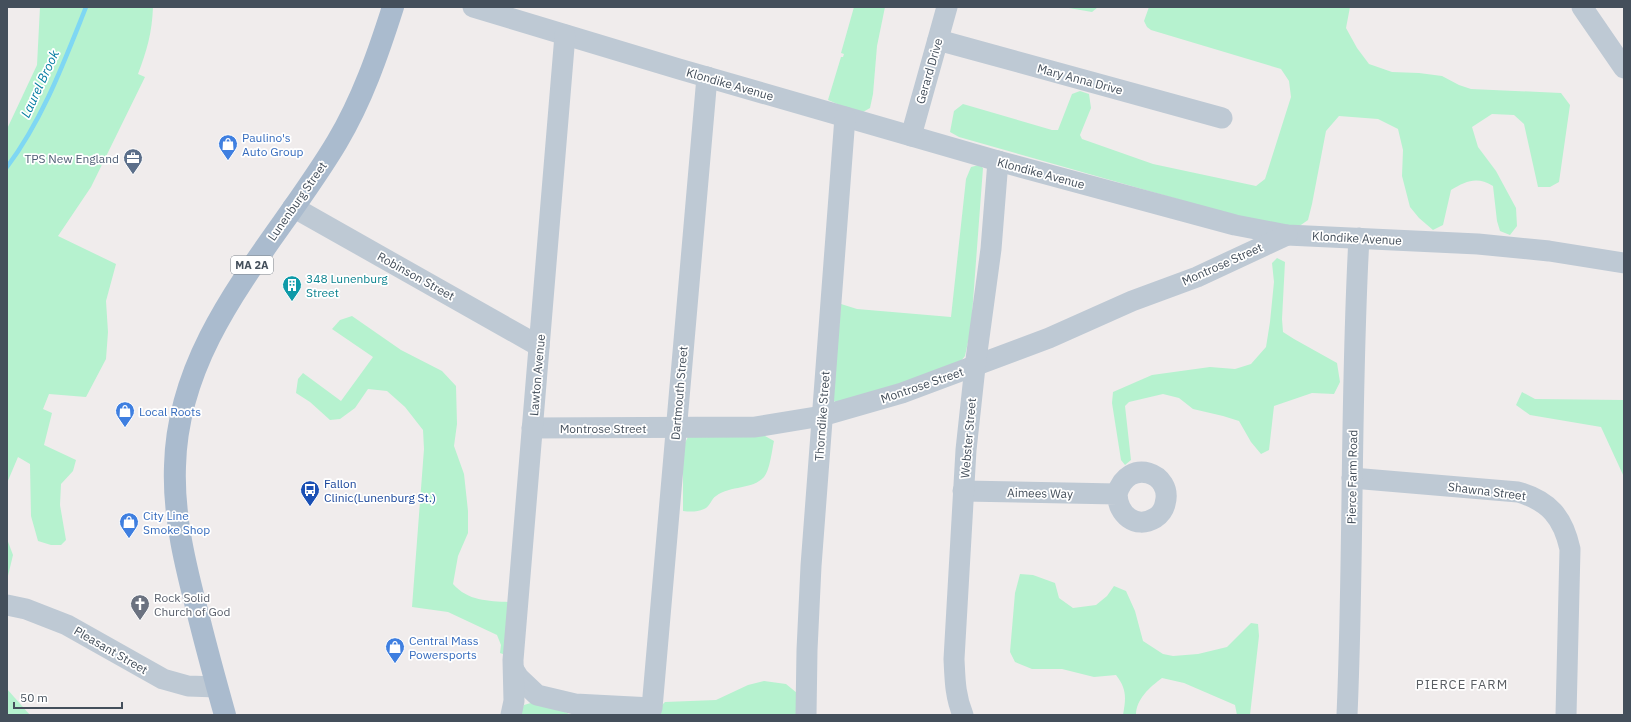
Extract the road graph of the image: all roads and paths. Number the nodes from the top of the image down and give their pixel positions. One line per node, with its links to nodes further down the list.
1 (394, 7): 13 (main road, Lunenburg Street / MA 2A)
2 (473, 7): 5 (street, Klondike Avenue)
3 (947, 7): 6 (street, Gerard Drive)
4 (1582, 7): 7 (street)
5 (565, 35): 8 (street, Klondike Avenue); 19 (street, Lawton Avenue)
6 (938, 40): 10 (street, Mary Anna Drive); 11 (street, Gerard Drive)
7 (1624, 68)
8 (707, 77): 9 (street, Klondike Avenue); 23 (street, Dartmouth Street)
9 (845, 117): 11 (street, Klondike Avenue); 21 (street, Thorndike Street)
10 (1222, 118)
11 (911, 136): 12 (street, Klondike Avenue)
12 (998, 161): 14 (street, Klondike Avenue); 20 (street, Webster Street)
13 (293, 207): 19 (street, Robinson Street); 29 (main road, Lunenburg Street / MA 2A)
14 (1235, 225): 15 (street, Klondike Avenue); 17 (street)
15 (1287, 235): 16 (street, Klondike Avenue); 17 (street, Montrose Street)
16 (1359, 238): 18 (street, Klondike Avenue); 24 (street, Pierce Farm Road)
17 (1227, 262): 20 (street, Montrose Street)
18 (1624, 263)
19 (539, 346): 22 (street, Lawton Avenue)
20 (975, 367): 21 (street, Montrose Street); 25 (street, Webster Street)
21 (822, 416): 23 (street, Montrose Street); 32 (street, Thorndike Street)
22 (532, 428): 23 (street, Montrose Street); 28 (street, Lawton Avenue)
23 (676, 428): 28 (street, Dartmouth Street)
24 (1352, 478): 34 (street, Pierce Farm Road); 35 (street, Shawna Street)
25 (963, 491): 26 (street, Aimees Way); 33 (street, Webster Street)
26 (1117, 494)
27 (7, 605): 29 (street, Pleasant Street)
28 (514, 670): 31 (street, Lawton Avenue)
29 (217, 687): 30 (main road, MA 2A)
30 (225, 715)
31 (512, 715)
32 (806, 715)
33 (963, 715)
34 (1346, 715)
35 (1566, 715)

